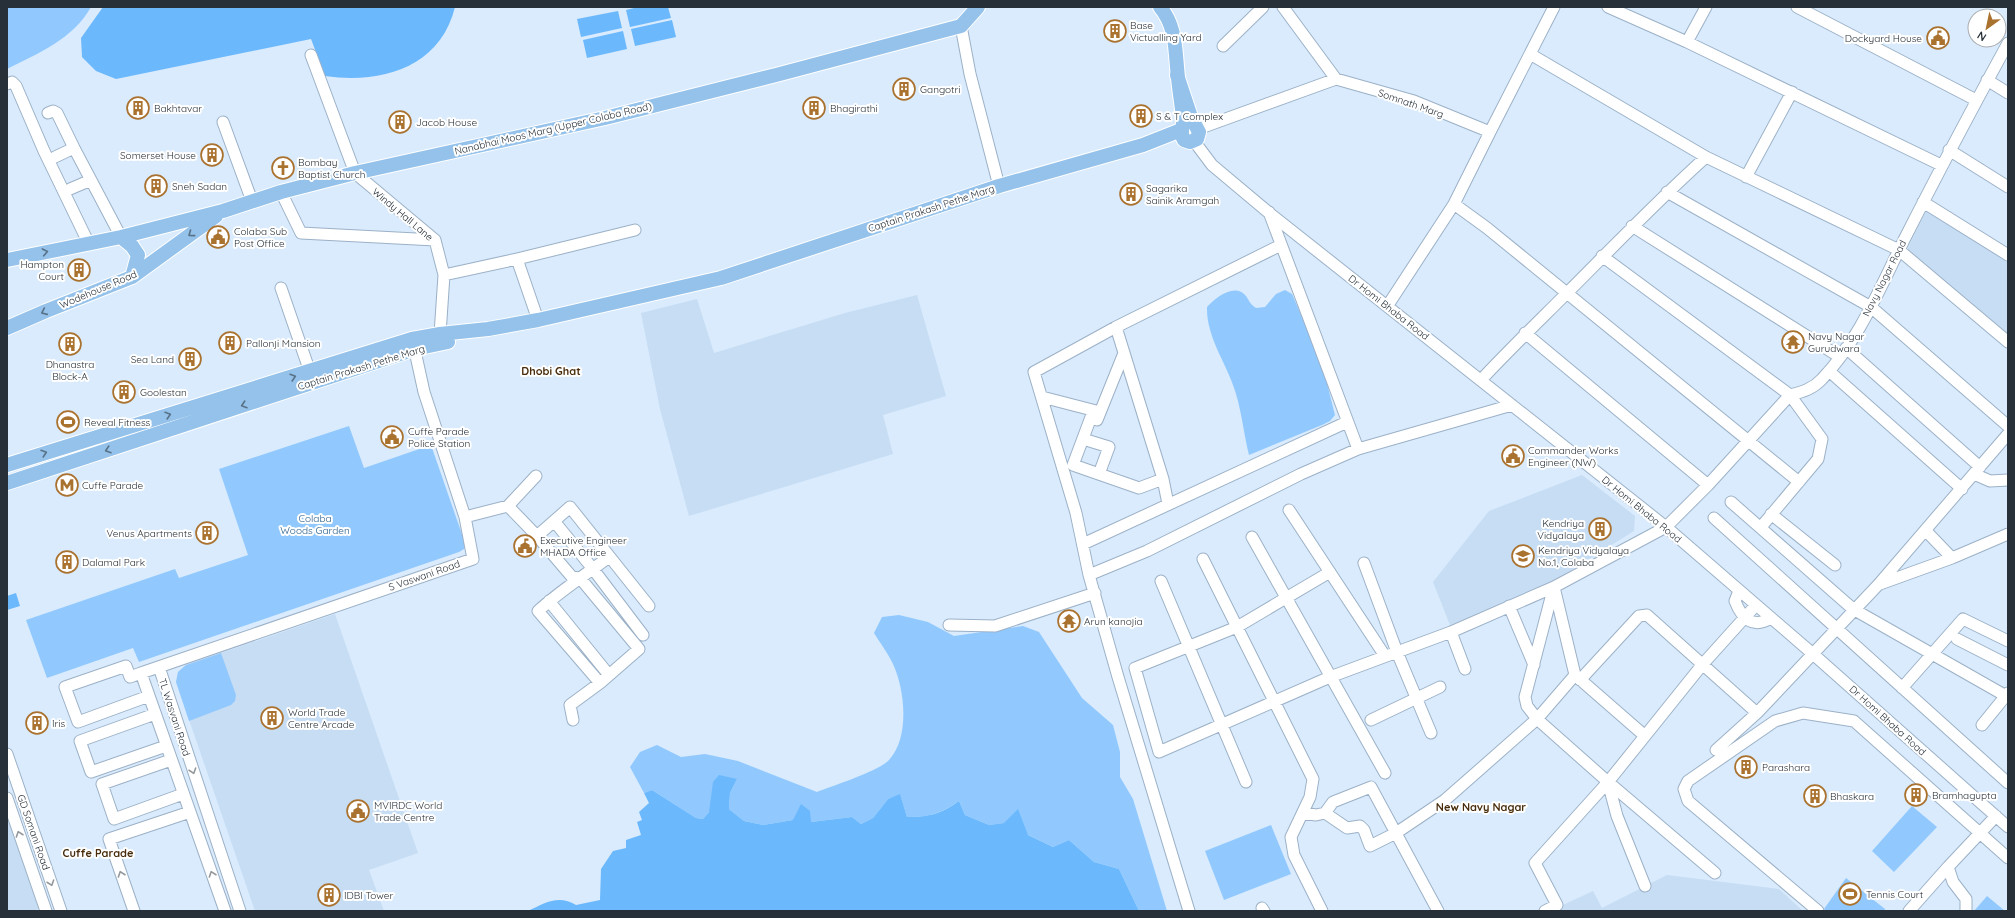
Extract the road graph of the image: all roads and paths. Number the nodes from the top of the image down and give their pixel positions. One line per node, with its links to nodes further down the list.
1 (978, 7): 9 (main road)
2 (1160, 7): 23 (main road)
3 (1263, 7): 12 (street)
4 (1283, 7): 15 (street)
5 (1554, 7): 13 (street)
6 (1608, 7): 10 (street)
7 (1706, 7): 10 (street)
8 (1797, 7): 20 (street)
9 (961, 26): 30 (main road, Nanabhai Moos Marg (Upper Colaba Road)); 33 (street)
10 (1686, 42): 18 (street)
11 (2008, 43): 16 (street, Navy Nagar Road)
12 (1223, 46)
13 (1530, 54): 24 (street); 28 (street)
14 (311, 55): 30 (street)
15 (1336, 79): 23 (street); 24 (street, Somnath Marg)
16 (1987, 80): 19 (street); 20 (street, Navy Nagar Road)
17 (7, 84): 47 (street)
18 (1792, 92): 29 (street); 31 (street)
19 (2008, 93)
20 (1976, 100): 26 (street, Navy Nagar Road)
21 (48, 112): 25 (street)
22 (223, 122): 38 (street)
23 (1190, 132): 33 (main road, Captain Prakash Pethe Marg); 42 (street, Dr Homi Bhaba Road)
24 (1490, 132): 40 (street)
25 (74, 148): 27 (street); 32 (street)
26 (1949, 150): 29 (street, Navy Nagar Road); 34 (street)
27 (55, 157)
28 (1706, 157): 31 (street); 37 (street)
29 (1941, 165): 39 (street, Navy Nagar Road)
30 (355, 173): 36 (main road, Nanabhai Moos Marg (Upper Colaba Road)); 46 (street, Windy Hall Lane)
31 (1746, 177): 49 (street)
32 (91, 180): 35 (street); 45 (street)
33 (999, 186): 56 (main road, Captain Prakash Pethe Marg)
34 (2008, 187)
35 (70, 190)
36 (281, 192): 38 (main road, Nanabhai Moos Marg (Upper Colaba Road)); 46 (street)
37 (1667, 192): 43 (street); 60 (street)
38 (252, 201): 41 (main road, Nanabhai Moos Marg (Upper Colaba Road))
39 (1923, 202): 49 (street, Navy Nagar Road); 50 (street)
40 (1454, 204): 58 (street); 59 (street)
41 (223, 211): 45 (main road, Nanabhai Moos Marg (Upper Colaba Road)); 55 (main road, Wodehouse Road, one-way to 55)
42 (1268, 212): 48 (street); 59 (street, Dr Homi Bhaba Road)
43 (1632, 226): 51 (street); 68 (street)
44 (635, 230): 52 (street)
45 (122, 238): 47 (main road, Nanabhai Moos Marg (Upper Colaba Road)); 55 (main road)
46 (435, 240): 54 (street, Windy Hall Lane)
47 (89, 244): 53 (main road, Nanabhai Moos Marg (Upper Colaba Road), one-way to 47)
48 (1281, 245): 62 (street); 77 (street)
49 (1899, 250): 60 (street, Navy Nagar Road); 66 (street)
50 (2008, 255)
51 (1602, 256): 58 (street); 73 (street)
52 (517, 259): 54 (street); 61 (street)
53 (7, 260)
54 (444, 274): 65 (street, Windy Hall Lane)
55 (132, 277): 63 (main road, Wodehouse Road, one-way to 63)
56 (721, 278): 61 (main road, Captain Prakash Pethe Marg); 67 (main road, Captain Prakash Pethe Marg)
57 (281, 288): 71 (street)
58 (1567, 293): 64 (street); 83 (street)
59 (1388, 305): 72 (street, Dr Homi Bhaba Road)
60 (1871, 307): 68 (street, Navy Nagar Road); 78 (street)
61 (538, 320): 65 (main road, Captain Prakash Pethe Marg)
62 (1116, 327): 69 (street); 74 (street)
63 (7, 328)
64 (1525, 333): 72 (street); 93 (street)
65 (440, 334): 67 (main road, Captain Prakash Pethe Marg)
66 (2008, 342)
67 (413, 344): 71 (main road, Captain Prakash Pethe Marg); 82 (main road, Captain Prakash Pethe Marg, one-way to 82); 100 (street, S Vaswani Road)
68 (1843, 352): 70 (street, Navy Nagar Road); 86 (street)
69 (1124, 353): 76 (street); 89 (street)
70 (1830, 371): 73 (street, Navy Nagar Road); 94 (street)
71 (310, 372): 79 (main road, Captain Prakash Pethe Marg, one-way to 71)
72 (1481, 380): 75 (street, Dr Homi Bhaba Road)
73 (1790, 395): 83 (street, Navy Nagar Road); 91 (street)
74 (1042, 397): 76 (street); 109 (street)
75 (1512, 404): 84 (street); 103 (street, Dr Homi Bhaba Road)
76 (1100, 412): 81 (street)
77 (1346, 422): 84 (street); 96 (street)
78 (2008, 426)
79 (122, 429): 82 (main road); 85 (main road, Captain Prakash Pethe Marg, one-way to 79)
80 (2008, 434): 86 (street)
81 (1083, 439): 87 (street); 87 (street)
82 (137, 440): 92 (main road, Captain Prakash Pethe Marg, one-way to 92)
83 (1749, 440): 91 (street); 93 (street, Navy Nagar Road)
84 (1358, 450): 117 (street)
85 (7, 465)
86 (1977, 471): 90 (street); 94 (street)
87 (1099, 474): 89 (street)
88 (536, 476): 97 (street)
89 (1163, 479): 96 (street)
90 (2008, 480)
91 (1798, 482): 99 (street)
92 (7, 483)
93 (1708, 485): 103 (street, Navy Nagar Road)
94 (1962, 489): 105 (street)
95 (1731, 502): 104 (street)
96 (1168, 504): 109 (street)
97 (508, 506): 100 (street); 107 (street)
98 (1289, 510): 116 (street)
99 (1771, 514): 104 (street); 114 (street)
100 (465, 517): 147 (street, S Vaswani Road)
101 (1714, 518): 134 (street)
102 (554, 521): 107 (street); 110 (street); 115 (street)
103 (1666, 527): 121 (street, Navy Nagar Road); 122 (street, Dr Homi Bhaba Road)
104 (1760, 527): 129 (street)
105 (1926, 531): 112 (street); 120 (street)
106 (2008, 534): 112 (street)
107 (537, 536): 118 (street)
108 (1252, 537): 124 (street)
109 (1082, 544): 117 (street)
110 (609, 556): 115 (street); 127 (street)
111 (1203, 558): 133 (street)
112 (1952, 558): 120 (street)
113 (1364, 563): 140 (street)
114 (1835, 565)
115 (593, 569): 118 (street); 136 (street)
116 (1330, 572): 124 (street); 143 (street)
117 (1090, 575): 123 (street)
118 (580, 578): 125 (street); 150 (street)
119 (1161, 581): 139 (street)
120 (1878, 584): 129 (street)
121 (1554, 587): 128 (street, Navy Nagar Road); 144 (street); 152 (street)
122 (1739, 591): 126 (street, Dr Homi Bhaba Road); 130 (street)
123 (1095, 593): 132 (street); 195 (street)
124 (1286, 599): 133 (street); 151 (street)
125 (549, 601): 150 (street); 153 (street)
126 (1756, 605): 130 (street); 131 (street, Dr Homi Bhaba Road)
127 (649, 606)
128 (1510, 606): 135 (street, Navy Nagar Road); 144 (street)
129 (1853, 609): 134 (street); 142 (street)
130 (1745, 618): 131 (street); 145 (street)
131 (1771, 618): 141 (street, Dr Homi Bhaba Road)
132 (949, 625)
133 (1237, 628): 139 (street); 159 (street)
134 (1837, 628): 141 (street); 155 (street)
135 (1451, 632): 140 (street, Navy Nagar Road); 148 (street)
136 (643, 635)
137 (1957, 639): 146 (street)
138 (2008, 642): 142 (street)
139 (1188, 646): 166 (street); 166 (street, Navy Nagar Road)
140 (1397, 652): 143 (street, Navy Nagar Road); 158 (street)
141 (1813, 654): 160 (street); 182 (street, Dr Homi Bhaba Road)
142 (1931, 655): 155 (street); 156 (street)
143 (1385, 656): 151 (street, Navy Nagar Road)
144 (1534, 665): 162 (street)
145 (1702, 665): 152 (street); 160 (street); 168 (street)
146 (2008, 665)
147 (159, 667): 149 (street, TL Wasvani Road); 194 (street, TL Wasvani Road, one-way to 194)
148 (1465, 669)
149 (141, 673): 157 (street, TL Wasvani Road); 157 (street)
150 (609, 675): 153 (street)
151 (1330, 677): 159 (street, Navy Nagar Road); 173 (street)
152 (1578, 678): 162 (street); 168 (street)
153 (600, 683): 163 (street)
154 (1440, 687): 158 (street)
155 (1902, 688): 176 (street)
156 (2007, 695): 165 (street)
157 (149, 696): 161 (street, TL Wasvani Road)
158 (1415, 699): 164 (street); 167 (street)
159 (1275, 702): 166 (street, Navy Nagar Road); 180 (street)
160 (1757, 712): 170 (street)
161 (155, 714): 169 (street, TL Wasvani Road); 169 (street)
162 (1537, 719): 175 (street); 184 (street)
163 (573, 720)
164 (1371, 720)
165 (1982, 725)
166 (1221, 726): 174 (street)
167 (1430, 733)
168 (1644, 736): 175 (street)
169 (166, 746): 172 (street, TL Wasvani Road)
170 (1716, 750)
171 (7, 754): 191 (street, GD Somani Road, one-way to 191)
172 (171, 760): 177 (street, TL Wasvani Road); 177 (street)
173 (1385, 773)
174 (1246, 782)
175 (1608, 782): 188 (street); 189 (street); 198 (street)
176 (2008, 783)
177 (183, 794): 179 (street, TL Wasvani Road)
178 (7, 798): 190 (street, GD Somani Road, one-way to 178)
179 (190, 812): 192 (street, one-way to 179); 193 (street, TL Wasvani Road, one-way to 179)
180 (1302, 813): 181 (street); 196 (street)
181 (1325, 813): 184 (street); 184 (street)
182 (1996, 816): 183 (street, Dr Homi Bhaba Road); 185 (street)
183 (2008, 828)
184 (1396, 833): 197 (street)
185 (1980, 833): 186 (street); 187 (street); 199 (street)
186 (2008, 858)
187 (1948, 867): 200 (street); 201 (street)
188 (1715, 873)
189 (1645, 886)
190 (42, 904)
191 (61, 911)
192 (134, 911)
193 (224, 911)
194 (240, 911)
195 (1189, 911)
196 (1322, 911)
197 (1438, 911)
198 (1545, 911)
199 (1818, 911)
200 (1909, 911)
201 (1965, 911)

